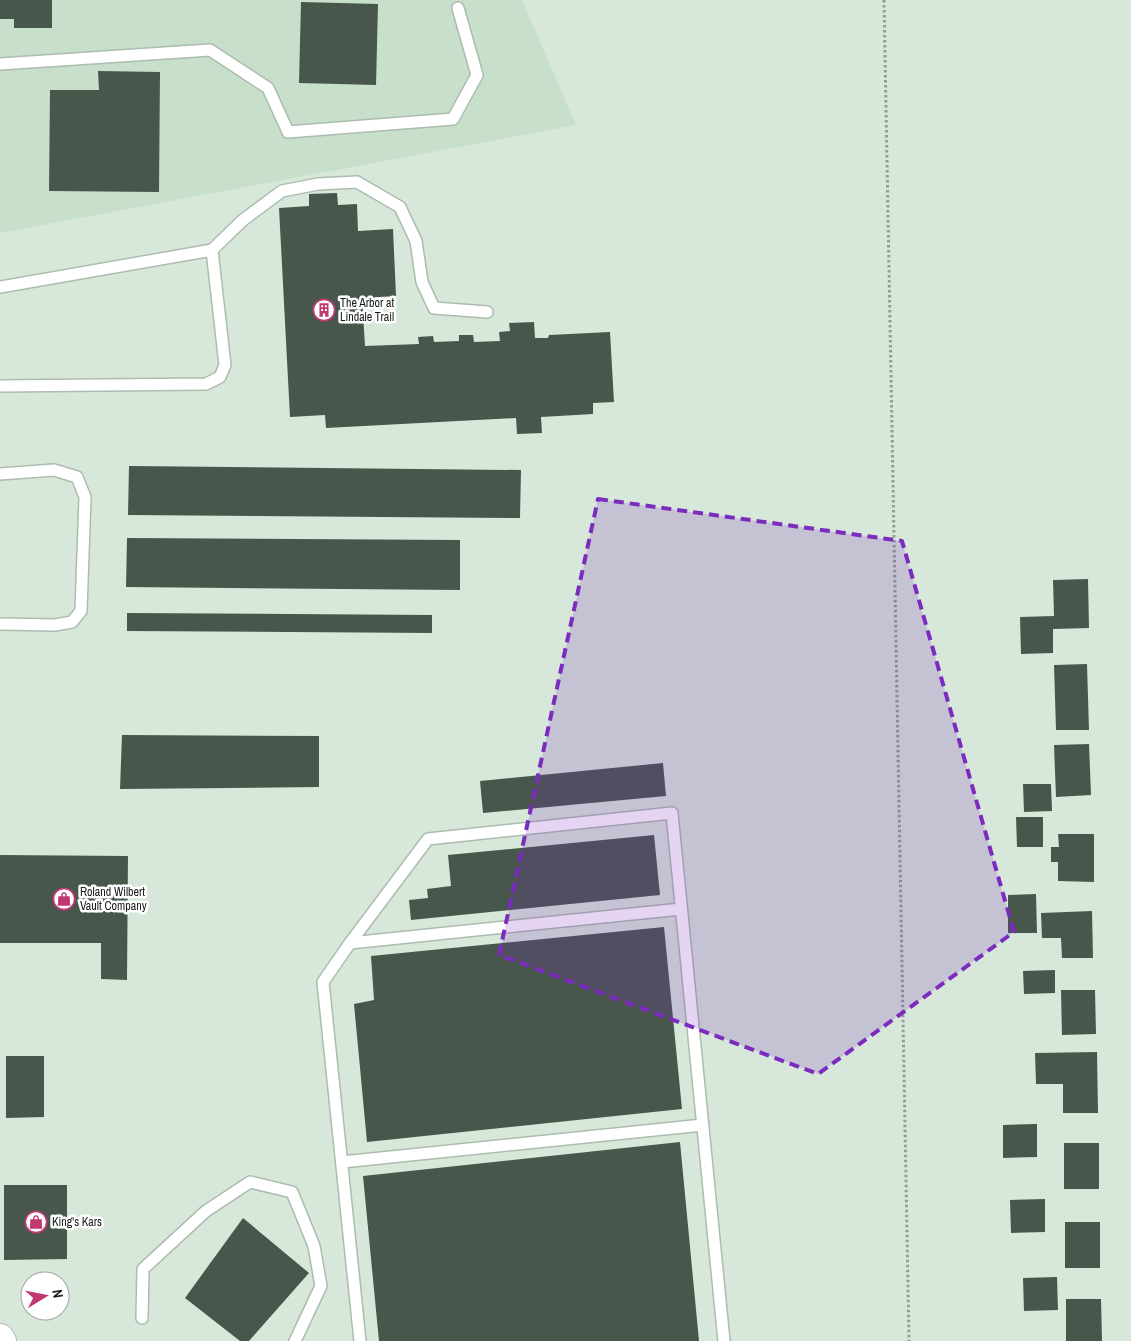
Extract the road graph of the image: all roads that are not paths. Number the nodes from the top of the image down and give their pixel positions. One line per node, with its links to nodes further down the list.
1 (458, 8): 2 (lane)
2 (0, 64)
3 (212, 250): 4 (lane); 5 (lane); 6 (lane)
4 (0, 287)
5 (486, 312)
6 (0, 386)
7 (0, 474): 8 (lane)
8 (0, 624)
9 (681, 909): 10 (lane); 10 (lane); 11 (lane)
10 (350, 943): 12 (lane)
11 (702, 1125): 12 (lane); 16 (lane)
12 (342, 1162): 15 (lane)
13 (142, 1318): 14 (lane)
14 (295, 1341)
15 (360, 1341)
16 (724, 1341)

